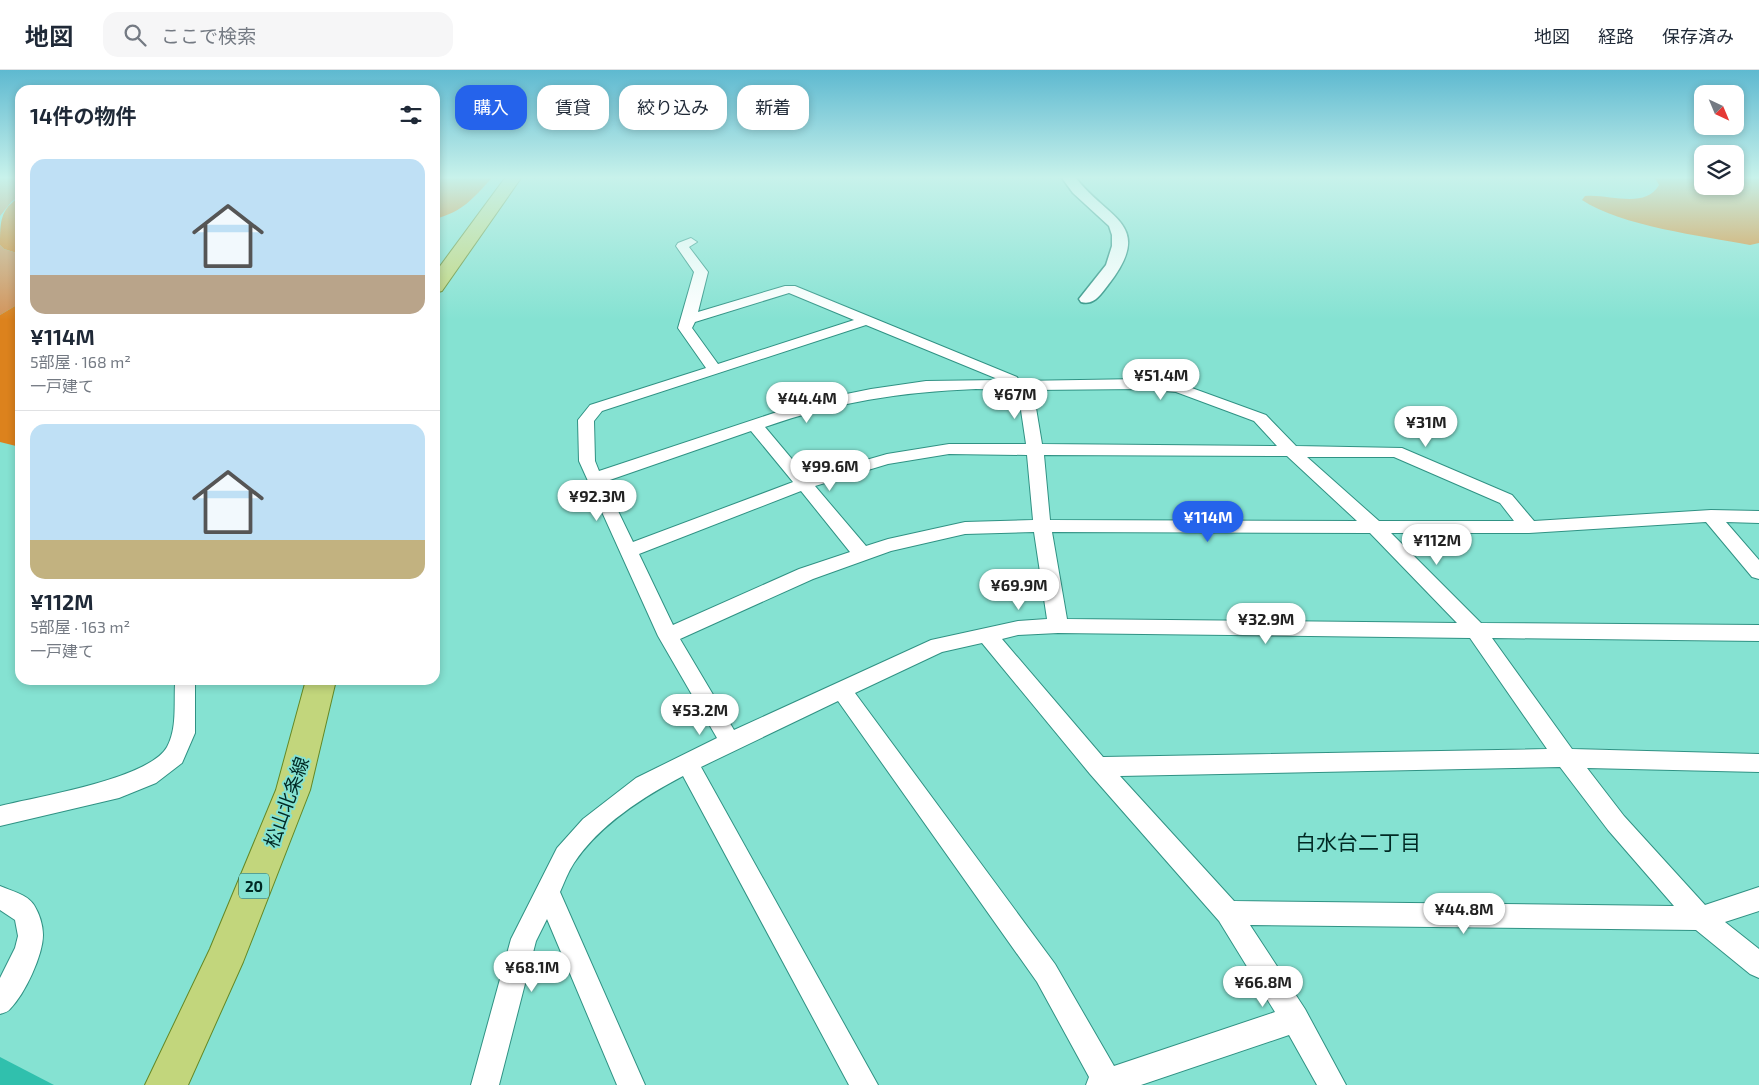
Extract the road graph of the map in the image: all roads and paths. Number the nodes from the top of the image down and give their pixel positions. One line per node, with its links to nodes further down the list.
1 (480, 225): 4 (main road)
2 (1117, 225): 5 (street)
3 (691, 242): 6 (street)
4 (440, 280)
5 (1087, 299)
6 (688, 319): 7 (street); 8 (street)
7 (865, 321): 8 (street); 9 (street)
8 (715, 370): 13 (street)
9 (1025, 386): 10 (street); 11 (street); 12 (street)
10 (754, 424): 13 (street); 14 (street)
11 (1035, 449): 12 (street); 14 (street); 17 (street)
12 (1290, 450): 18 (street); 19 (street)
13 (594, 479): 20 (street)
14 (804, 484): 20 (street); 21 (street)
15 (1711, 516): 16 (street); 18 (street); 22 (street)
16 (1759, 517)
17 (1042, 526): 19 (street); 21 (street); 23 (street)
18 (1529, 527): 19 (street)
19 (1375, 528): 24 (street)
20 (629, 551): 27 (street)
21 (862, 554): 27 (street)
22 (1759, 572)
23 (1058, 626): 24 (street); 26 (street)
24 (1474, 629): 25 (street); 32 (street)
25 (1759, 633)
26 (986, 634): 30 (street); 35 (street)
27 (668, 636): 31 (street)
28 (185, 685): 36 (street)
29 (320, 685): 46 (main road, 松山北条線 / 20)
30 (842, 689): 31 (street); 45 (street)
31 (730, 742): 33 (street)
32 (1566, 758): 34 (street); 35 (street); 41 (street)
33 (687, 763): 37 (street); 49 (street)
34 (1759, 763)
35 (1098, 767): 40 (street)
36 (0, 816)
37 (547, 890): 47 (street); 48 (street)
38 (0, 898): 43 (street)
39 (1759, 899): 41 (street)
40 (1228, 913): 41 (street); 44 (street)
41 (1701, 918): 42 (street)
42 (1759, 965)
43 (0, 1001)
44 (1295, 1019): 45 (street); 50 (street)
45 (1106, 1084)
46 (166, 1085)
47 (485, 1085)
48 (631, 1085)
49 (864, 1085)
50 (1332, 1085)

